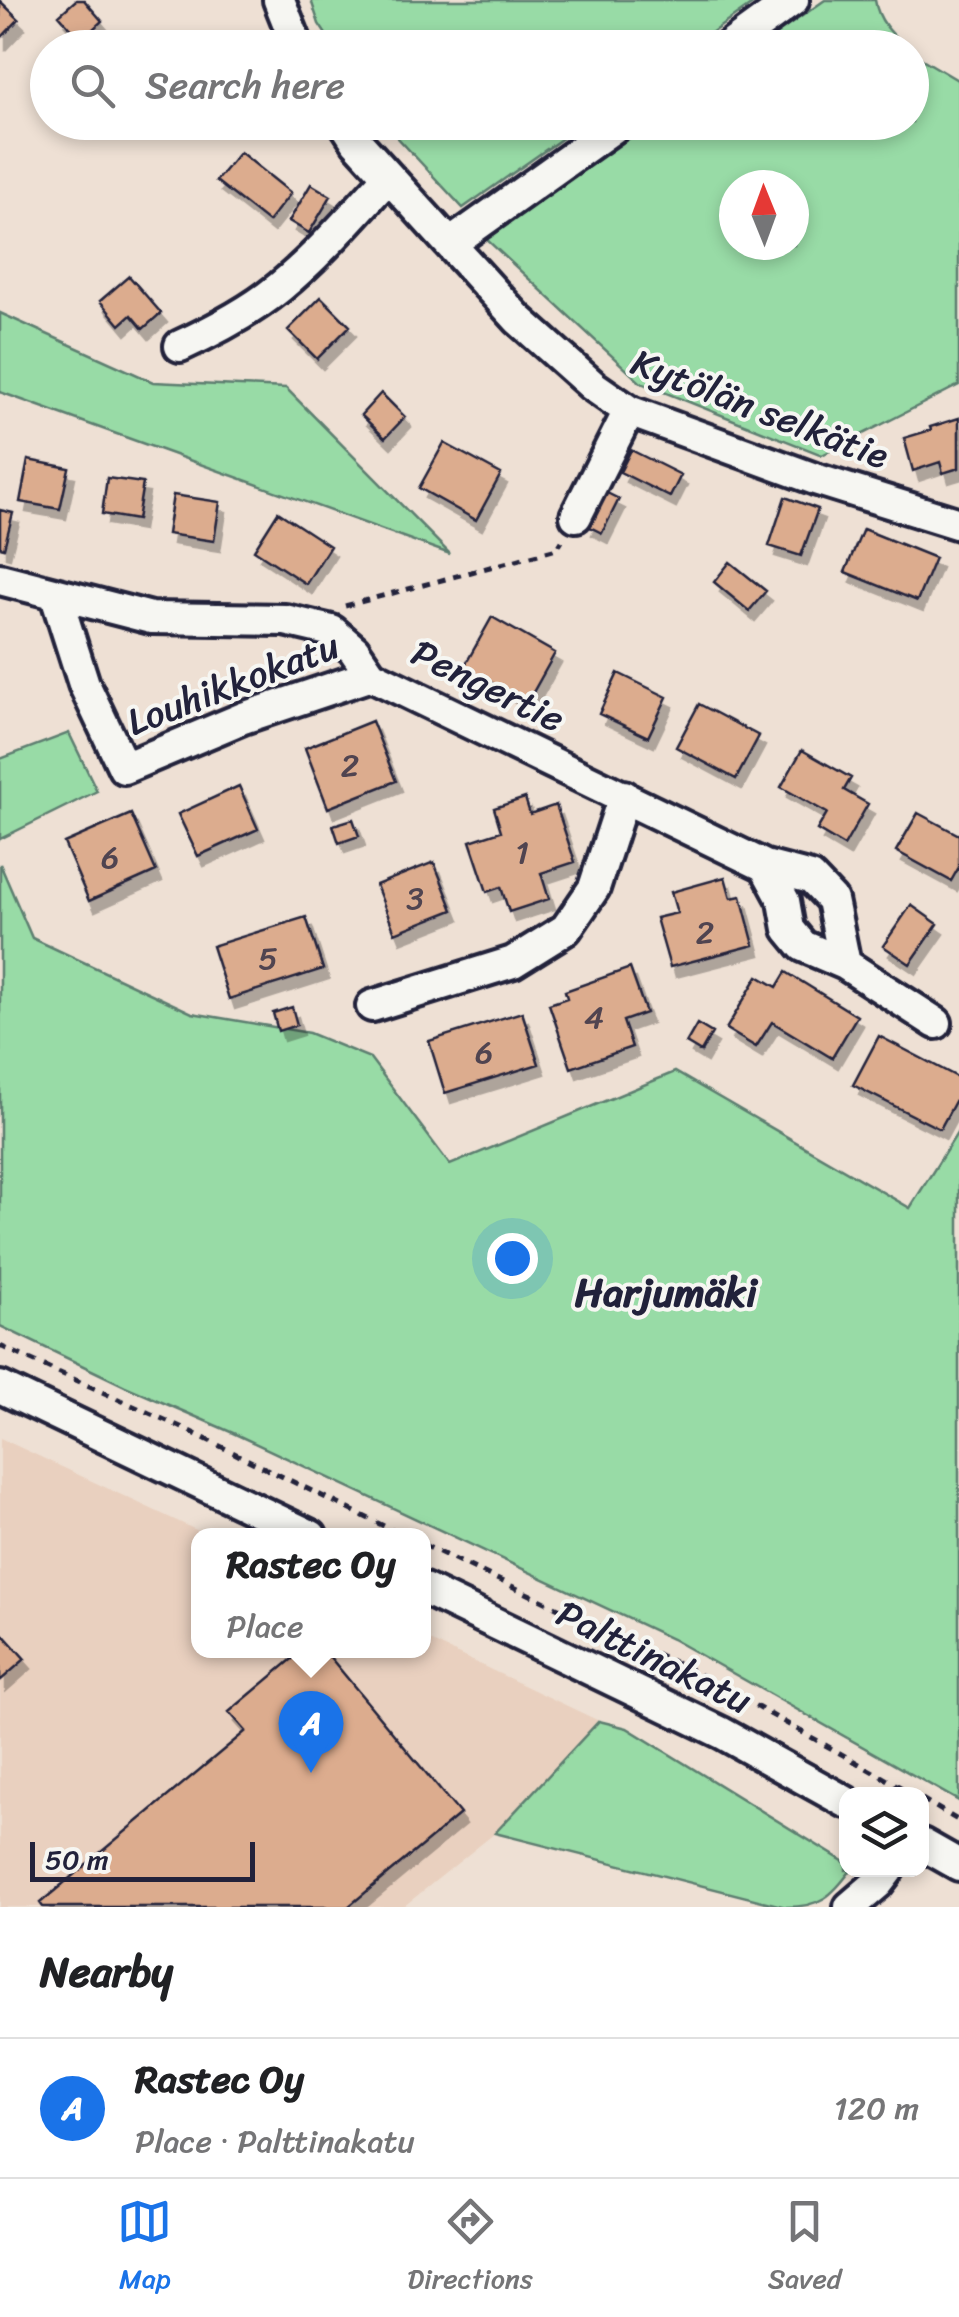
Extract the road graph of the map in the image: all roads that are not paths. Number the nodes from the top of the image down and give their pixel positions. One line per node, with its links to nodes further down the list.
1 (279, 0): 3 (street)
2 (793, 0): 4 (street)
3 (291, 30)
4 (751, 30)
5 (355, 140): 7 (street, Kytölän selkätie)
6 (596, 140): 8 (street)
7 (388, 177): 8 (street, Kytölän selkätie); 9 (street)
8 (450, 244): 10 (street, Kytölän selkätie)
9 (180, 346)
10 (630, 410): 11 (street); 12 (street, Kytölän selkätie)
11 (576, 516)
12 (959, 524)
13 (0, 578): 14 (street, Pengertie)
14 (55, 593): 15 (street, Pengertie); 15 (street, Louhikkokatu)
15 (371, 675): 16 (street, Pengertie)
16 (624, 796): 17 (street, Pengertie); 19 (street)
17 (765, 866): 18 (street); 18 (street, Pengertie)
18 (845, 964): 20 (street)
19 (372, 1006)
20 (936, 1023)
21 (0, 1387): 22 (street)
22 (295, 1528)
23 (431, 1592): 24 (street, Palttinakatu)
24 (839, 1798)
25 (929, 1848): 26 (street)
26 (959, 1865)
27 (883, 1877): 28 (street)
28 (850, 1907)

